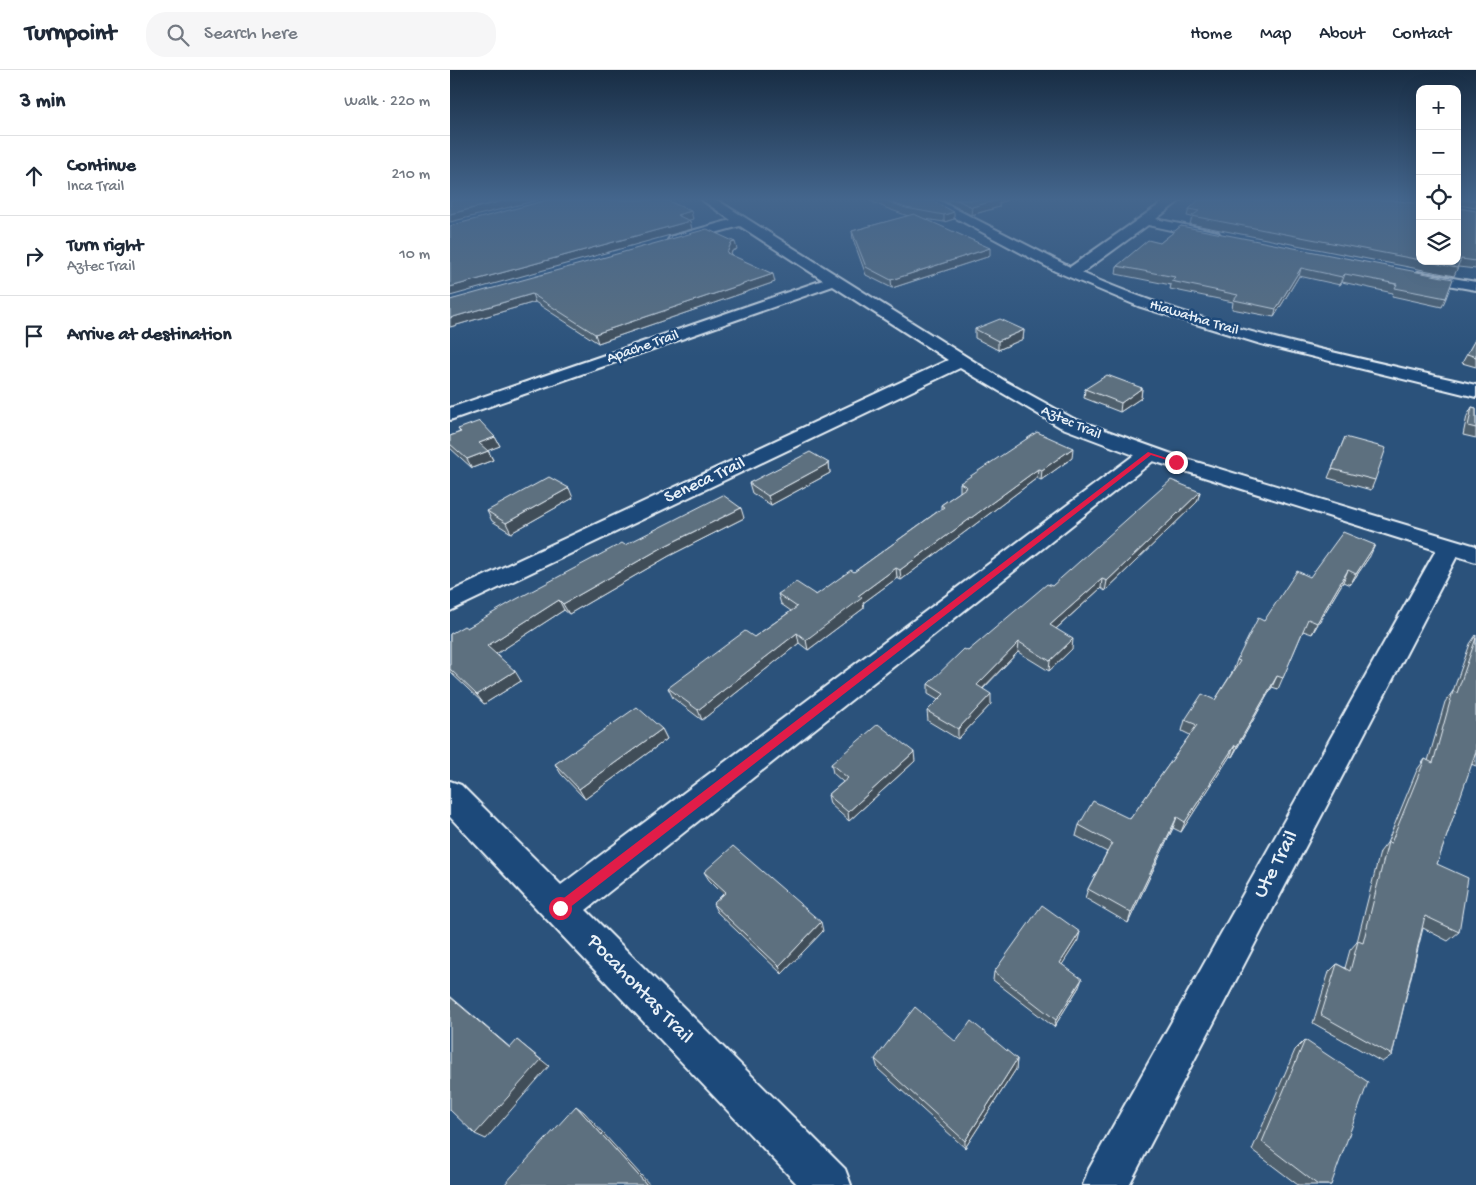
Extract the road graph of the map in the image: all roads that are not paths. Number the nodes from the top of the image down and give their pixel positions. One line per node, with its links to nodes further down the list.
1 (791, 252): 6 (street, Aztec Trail)
2 (1028, 252): 4 (street, Hiawatha Trail)
3 (1101, 252): 4 (street)
4 (1072, 272): 9 (street, Hiawatha Trail)
5 (1408, 274): 7 (street)
6 (836, 280): 8 (street, Aztec Trail); 10 (street, Apache Trail)
7 (1476, 286)
8 (961, 361): 11 (street, Aztec Trail); 13 (street, Seneca Trail)
9 (1476, 392)
10 (450, 414)
11 (1150, 453): 12 (street, Aztec Trail); 15 (street)
12 (1463, 550): 17 (street, Ute Trail)
13 (450, 602)
14 (450, 795): 15 (street, Pocahontas Trail)
15 (560, 908): 16 (street, Pocahontas Trail)
16 (829, 1185)
17 (1105, 1185)

